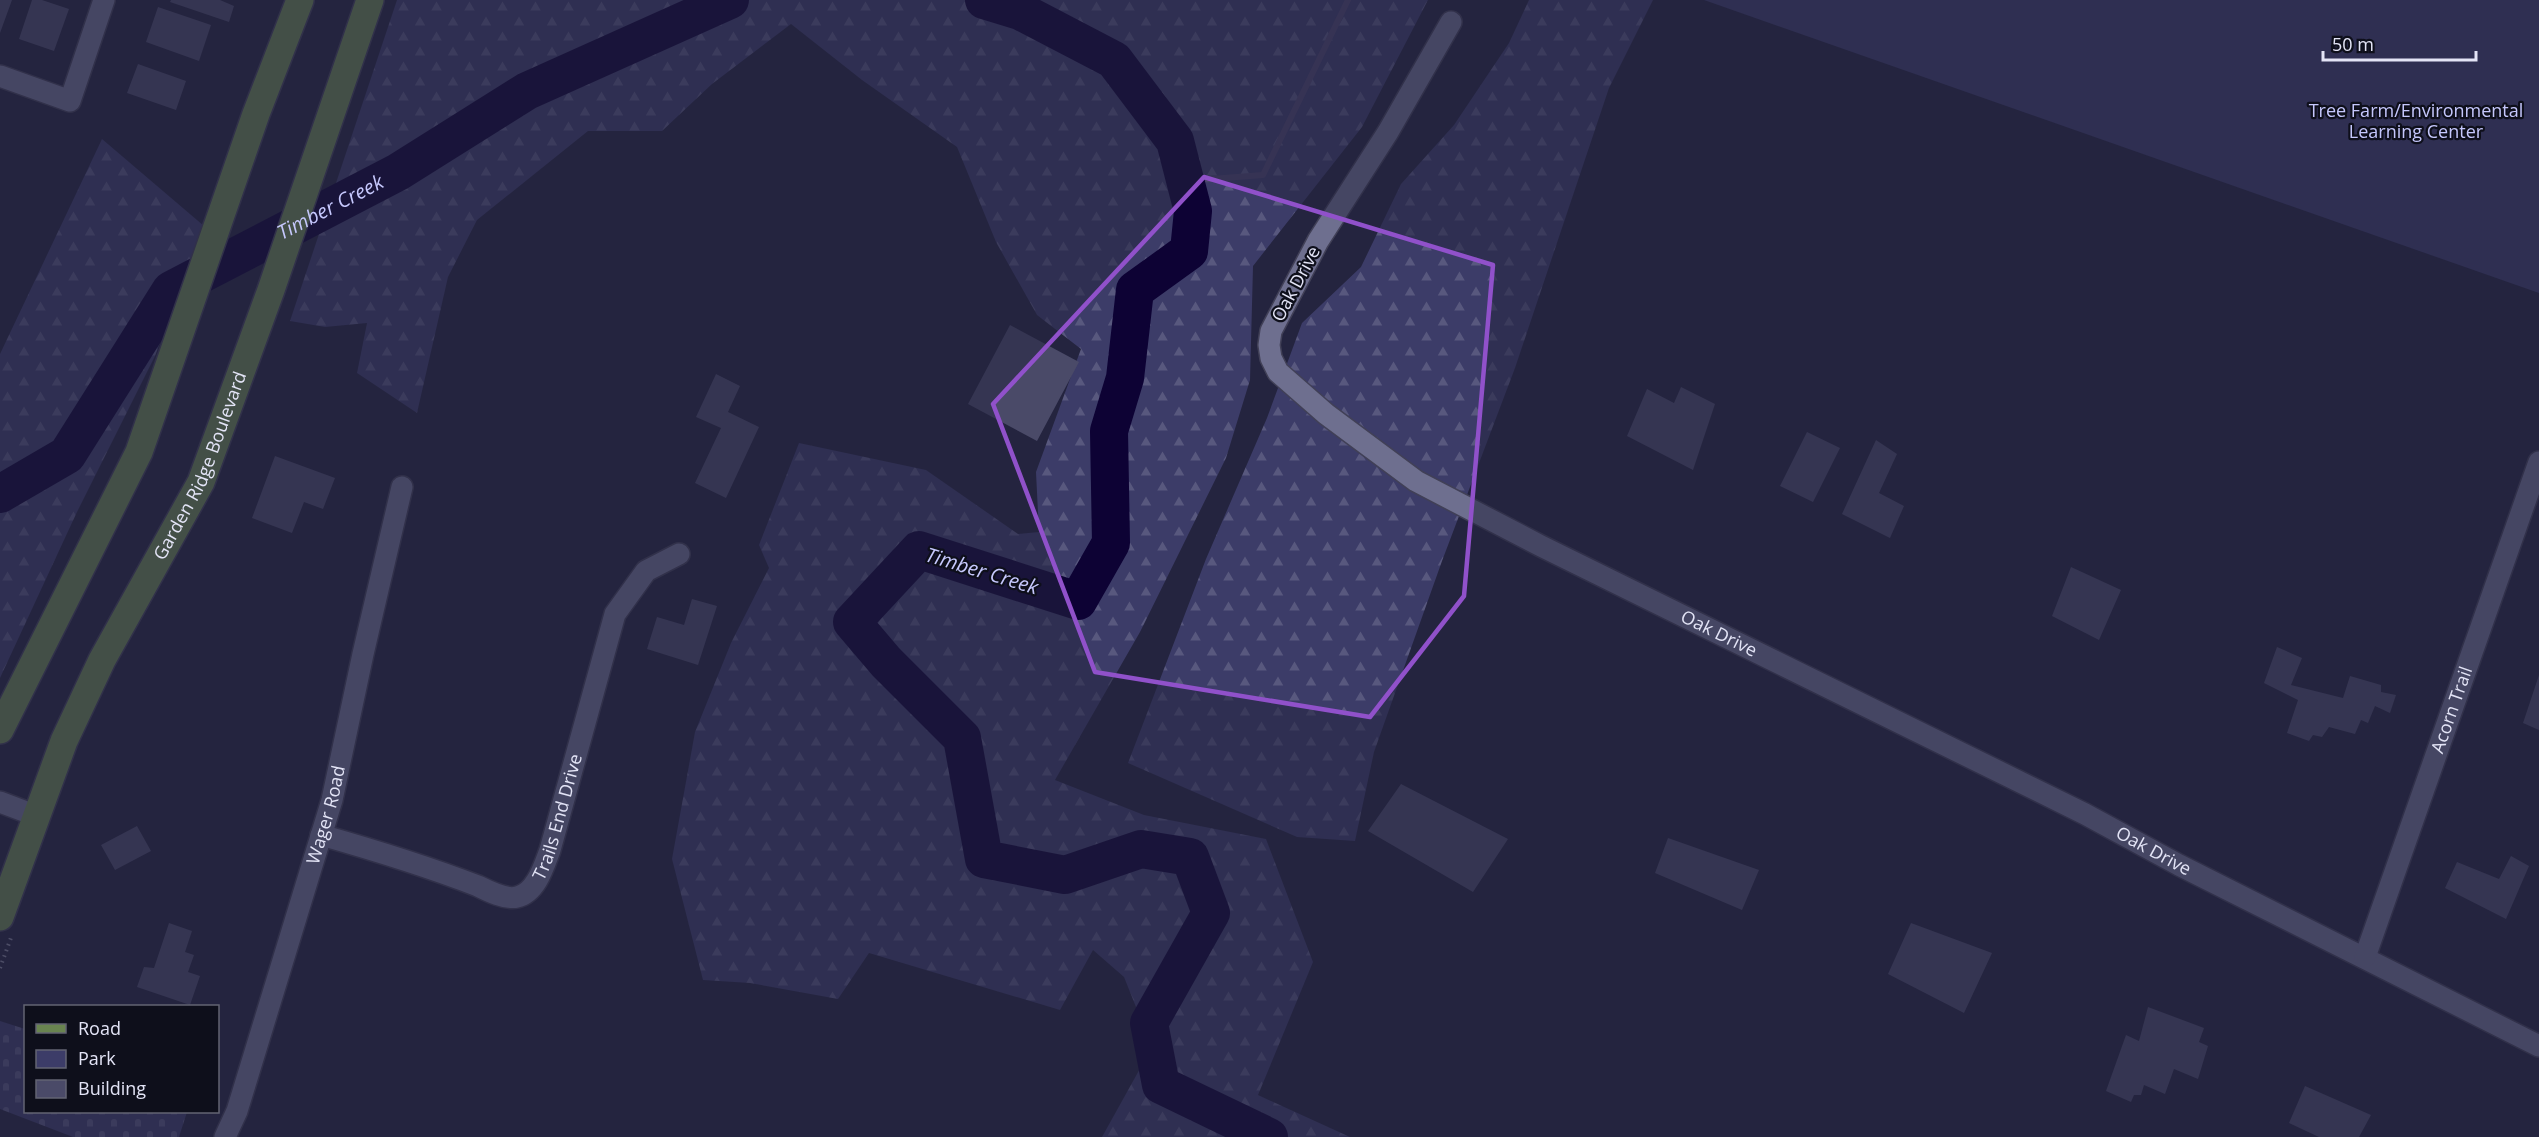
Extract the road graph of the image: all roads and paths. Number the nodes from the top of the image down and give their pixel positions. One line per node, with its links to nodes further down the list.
1 (104, 0): 5 (street)
2 (300, 0): 9 (main road)
3 (370, 0): 11 (main road, Garden Ridge Boulevard)
4 (1451, 22): 14 (street, Oak Drive)
5 (0, 76)
6 (2539, 462): 14 (street, Acorn Trail)
7 (402, 487): 12 (street, Wager Road)
8 (679, 554): 12 (street, Trails End Drive)
9 (0, 730)
10 (0, 802): 11 (street)
11 (37, 816): 13 (main road, Garden Ridge Boulevard)
12 (321, 835): 16 (street, Wager Road)
13 (0, 917)
14 (2365, 957): 15 (street, Oak Drive)
15 (2539, 1046)
16 (225, 1137)

